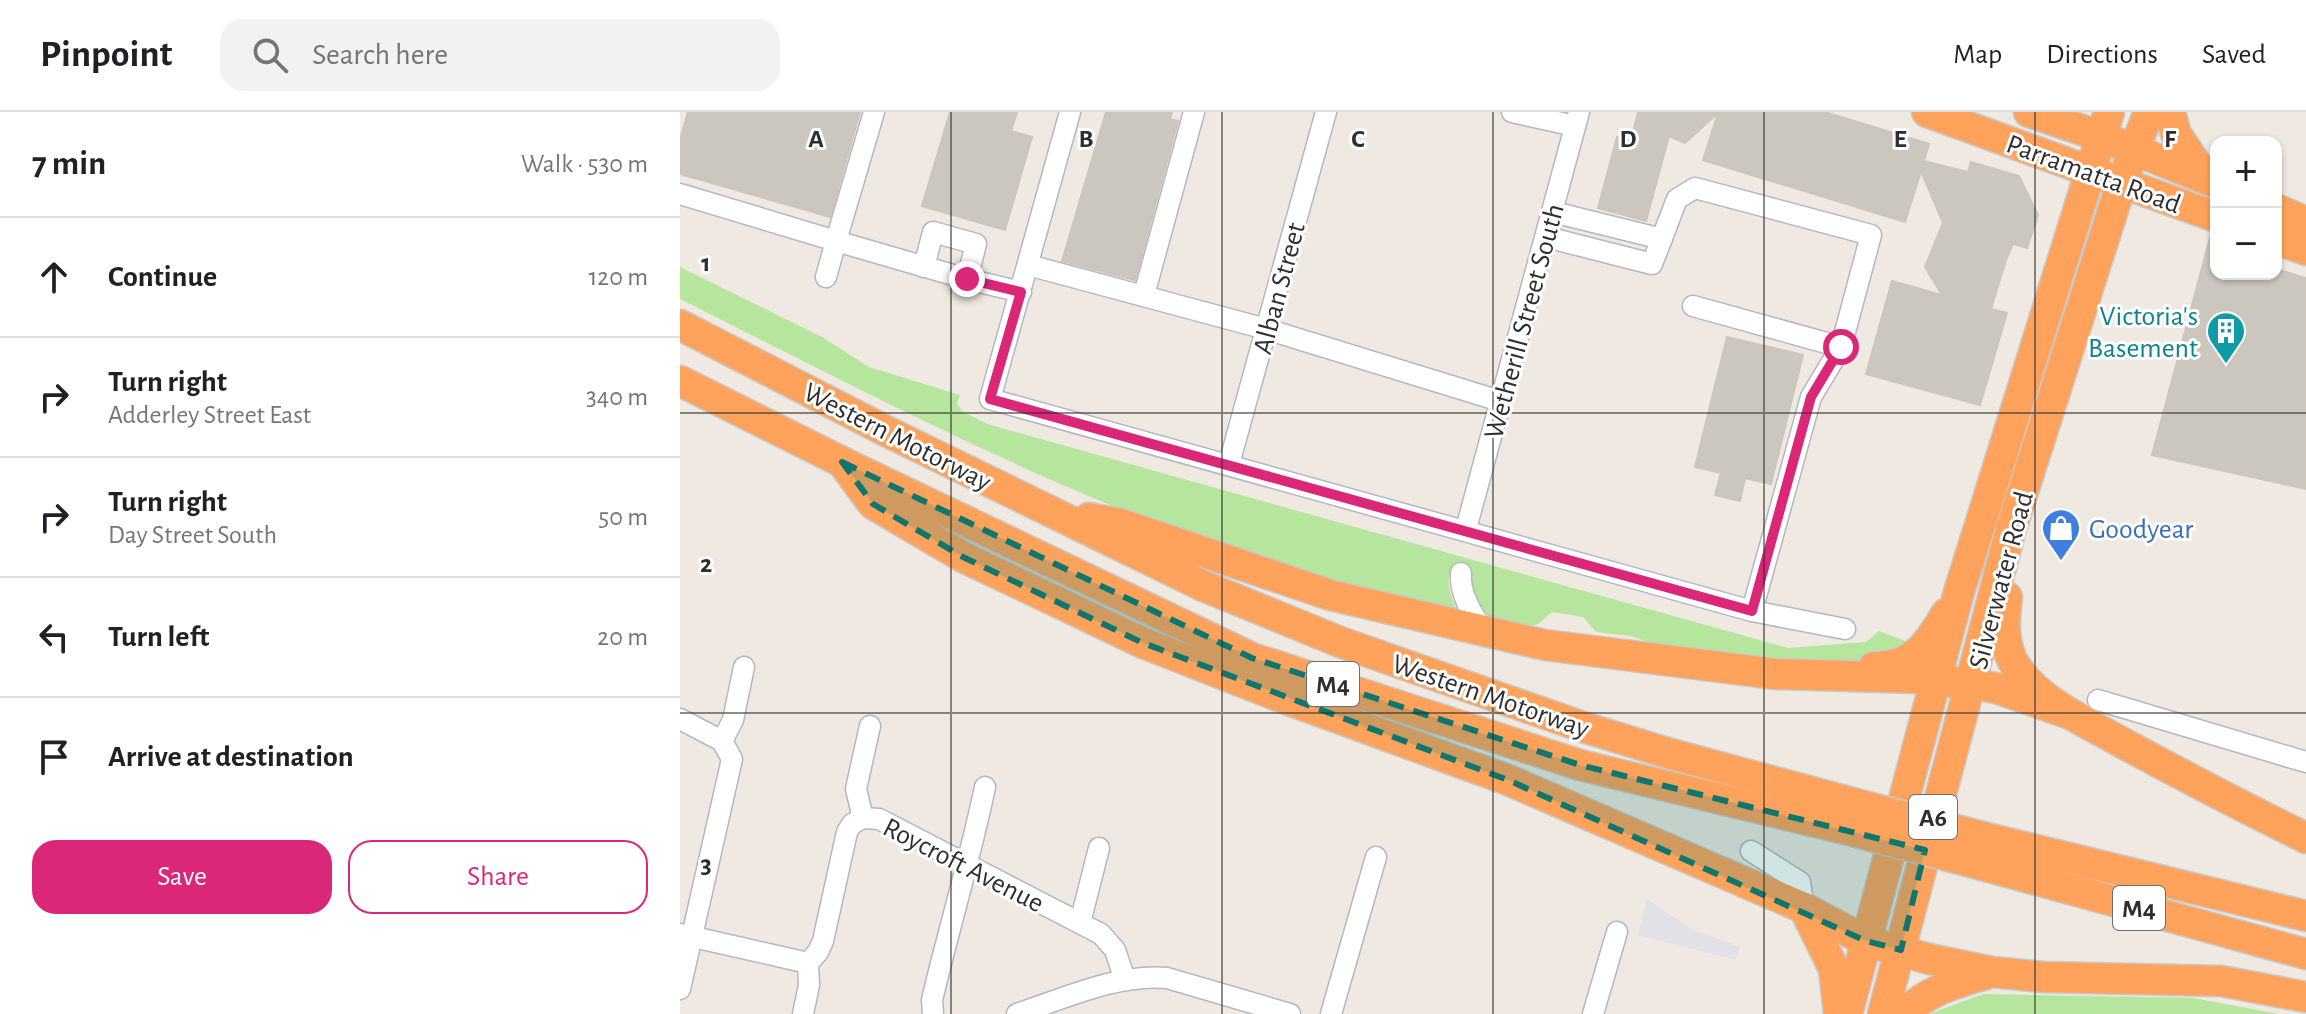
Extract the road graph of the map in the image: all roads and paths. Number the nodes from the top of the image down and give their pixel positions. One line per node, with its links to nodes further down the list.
1 (874, 112): 24 (street)
2 (1070, 112): 27 (street)
3 (1194, 112): 32 (street)
4 (1326, 112): 35 (street, Alban Street)
5 (1512, 112): 10 (street)
6 (1927, 112): 13 (highway, Parramatta Road)
7 (2029, 112): 11 (highway, Parramatta Road)
8 (2149, 112): 12 (highway, A6)
9 (2170, 112): 14 (highway)
10 (1577, 119): 18 (street, Wetherill Street South)
11 (2105, 124): 12 (highway, Parramatta Road); 13 (highway, A6)
12 (2134, 151): 15 (highway, Parramatta Road); 16 (highway, Silverwater Road / A6)
13 (2089, 171): 16 (highway, Parramatta Road); 44 (highway, Silverwater Road / A6)
14 (2210, 180)
15 (2210, 181)
16 (2122, 182): 20 (highway, Parramatta Road); 41 (highway, Silverwater Road / A6)
17 (680, 194): 24 (street)
18 (1553, 212): 22 (street, Wetherill Street South); 23 (street)
19 (2282, 212): 21 (highway)
20 (2210, 215)
21 (2306, 222)
22 (1546, 237): 23 (street); 38 (street, Wetherill Street South)
23 (1662, 239): 36 (street)
24 (836, 241): 28 (street); 29 (street)
25 (2282, 241): 26 (highway)
26 (2306, 250)
27 (1028, 265): 31 (street); 32 (street)
28 (924, 267): 30 (street); 30 (street)
29 (826, 277)
30 (967, 279): 31 (street)
31 (1021, 292): 40 (street)
32 (1144, 295): 35 (street)
33 (1693, 306): 36 (street)
34 (680, 325): 42 (highway, Western Motorway / M4)
35 (1266, 329): 38 (street); 40 (street, Alban Street)
36 (1841, 347): 46 (street)
37 (680, 381): 39 (highway, Western Motorway / M4)
38 (1500, 401): 43 (street, Wetherill Street South)
39 (842, 462): 61 (highway, Western Motorway / M4); 68 (highway)
40 (1229, 464): 43 (street)
41 (2026, 484): 52 (highway, Silverwater Road / A6); 54 (highway)
42 (1046, 511): 48 (highway); 61 (highway, Western Motorway / M4)
43 (1466, 529): 46 (street)
44 (1972, 555): 49 (highway); 51 (highway, Silverwater Road / A6)
45 (1461, 573): 48 (street)
46 (1752, 611): 47 (street)
47 (1845, 629)
48 (1484, 632): 49 (highway)
49 (1629, 657): 51 (highway)
50 (744, 667): 57 (street)
51 (1937, 680): 52 (highway); 73 (highway, Silverwater Road / A6)
52 (1972, 684): 54 (highway); 74 (highway, Silverwater Road / A6)
53 (2098, 700): 58 (street)
54 (2070, 714): 62 (highway)
55 (680, 719): 57 (street)
56 (870, 726): 60 (street, Roycroft Avenue)
57 (722, 741): 72 (street)
58 (2306, 762)
59 (985, 787): 67 (street)
60 (863, 818): 67 (street, Roycroft Avenue); 76 (street)
61 (1857, 818): 64 (highway, Western Motorway / M4, bridge)
62 (2306, 838)
63 (1099, 848): 70 (street)
64 (1975, 849): 69 (highway, Western Motorway / M4); 75 (highway, Western Motorway / M4)
65 (1751, 851): 68 (street)
66 (1376, 857): 85 (street)
67 (968, 866): 70 (street, Roycroft Avenue); 82 (street)
68 (1804, 908): 73 (highway); 87 (highway)
69 (2306, 916)
70 (1080, 923): 78 (street, Roycroft Avenue)
71 (1617, 932): 86 (street)
72 (686, 935): 76 (street); 79 (street)
73 (1866, 941): 74 (highway); 88 (highway, Silverwater Road / A6)
74 (1901, 950): 77 (highway); 89 (highway, Silverwater Road / A6)
75 (2306, 954)
76 (808, 963): 81 (street)
77 (1992, 972): 80 (highway); 90 (highway)
78 (1125, 980): 83 (street); 84 (street)
79 (680, 989)
80 (2306, 997)
81 (803, 1014)
82 (933, 1014)
83 (1017, 1014)
84 (1290, 1014)
85 (1331, 1014)
86 (1593, 1014)
87 (1839, 1014)
88 (1847, 1014)
89 (1883, 1014)
90 (1903, 1014)

